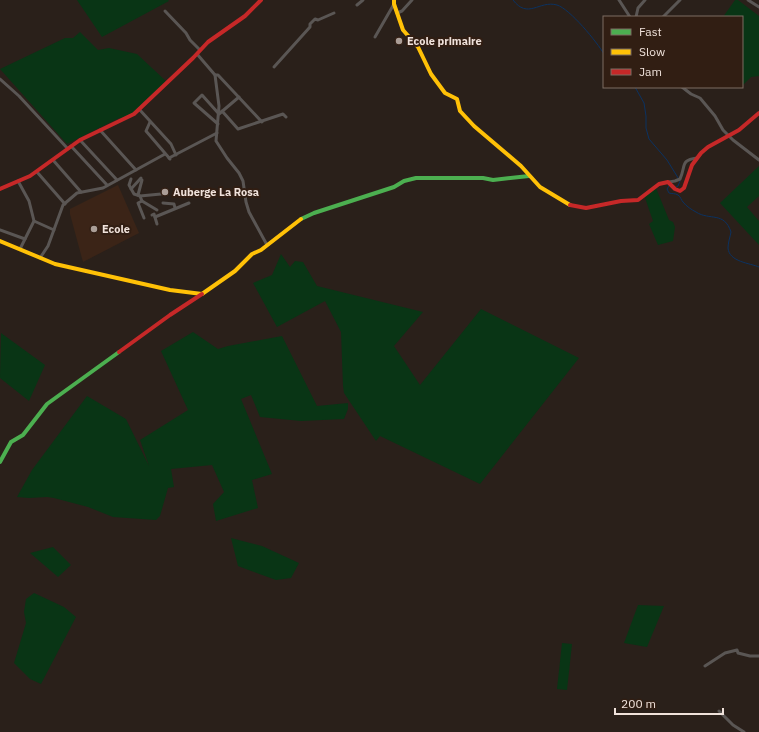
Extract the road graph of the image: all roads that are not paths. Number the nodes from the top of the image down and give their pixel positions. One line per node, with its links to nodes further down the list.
1 (261, 0): 18 (street)
2 (364, 0): 9 (street)
3 (412, 0): 13 (street)
4 (620, 0): 14 (street)
5 (645, 0): 15 (street)
6 (680, 0): 16 (street)
7 (748, 0): 10 (street)
8 (394, 2): 13 (street); 17 (street)
9 (357, 5)
10 (759, 7)
11 (165, 11): 18 (street)
12 (334, 13): 20 (street)
13 (397, 13): 44 (street)
14 (629, 16)
15 (636, 16)
16 (664, 16)
17 (375, 37)
18 (200, 50): 19 (street)
19 (197, 54): 21 (street); 25 (street)
20 (274, 67)
21 (215, 75): 24 (street); 26 (street)
22 (0, 79): 36 (street)
23 (683, 88): 34 (street)
24 (239, 97): 26 (street); 30 (street)
25 (139, 109): 29 (street); 32 (street)
26 (220, 113): 30 (street); 31 (street); 31 (street)
27 (759, 113): 34 (street)
28 (286, 117): 30 (street)
29 (150, 122): 37 (street); 38 (street)
30 (262, 122)
31 (218, 124): 33 (street)
32 (100, 130): 35 (street); 42 (street)
33 (216, 133): 38 (street); 68 (street)
34 (730, 136): 39 (street); 41 (street)
35 (80, 140): 36 (street); 46 (street)
36 (70, 147): 40 (street); 49 (street)
37 (165, 154): 38 (street); 42 (street)
38 (176, 155)
39 (697, 158): 48 (street); 48 (street)
40 (53, 160): 43 (street); 52 (street)
41 (759, 160)
42 (136, 170): 46 (street)
43 (37, 172): 47 (street); 58 (street)
44 (529, 176): 48 (street); 68 (street)
45 (131, 179): 51 (street)
46 (117, 180): 49 (street)
47 (18, 181): 50 (street); 62 (street)
48 (669, 182)
49 (107, 186): 52 (street)
50 (0, 189)
51 (131, 189): 54 (street); 54 (street)
52 (82, 192): 58 (street)
53 (161, 194): 54 (street)
54 (139, 196): 55 (street)
55 (142, 201): 60 (street); 61 (street)
56 (163, 202): 59 (street)
57 (189, 203): 59 (street)
58 (65, 204): 65 (street)
59 (175, 208): 63 (street)
60 (157, 210)
61 (144, 218)
62 (34, 221): 65 (street); 66 (street)
63 (158, 222)
64 (0, 230): 66 (street)
65 (54, 230): 70 (street)
66 (25, 239): 69 (street)
67 (0, 241): 69 (street)
68 (268, 245): 71 (street)
69 (20, 249): 70 (street)
70 (40, 258): 71 (street)
71 (202, 294): 72 (street)
72 (0, 462)
73 (759, 656): 74 (street)
74 (705, 666)
75 (719, 711): 76 (street)
76 (744, 732)

